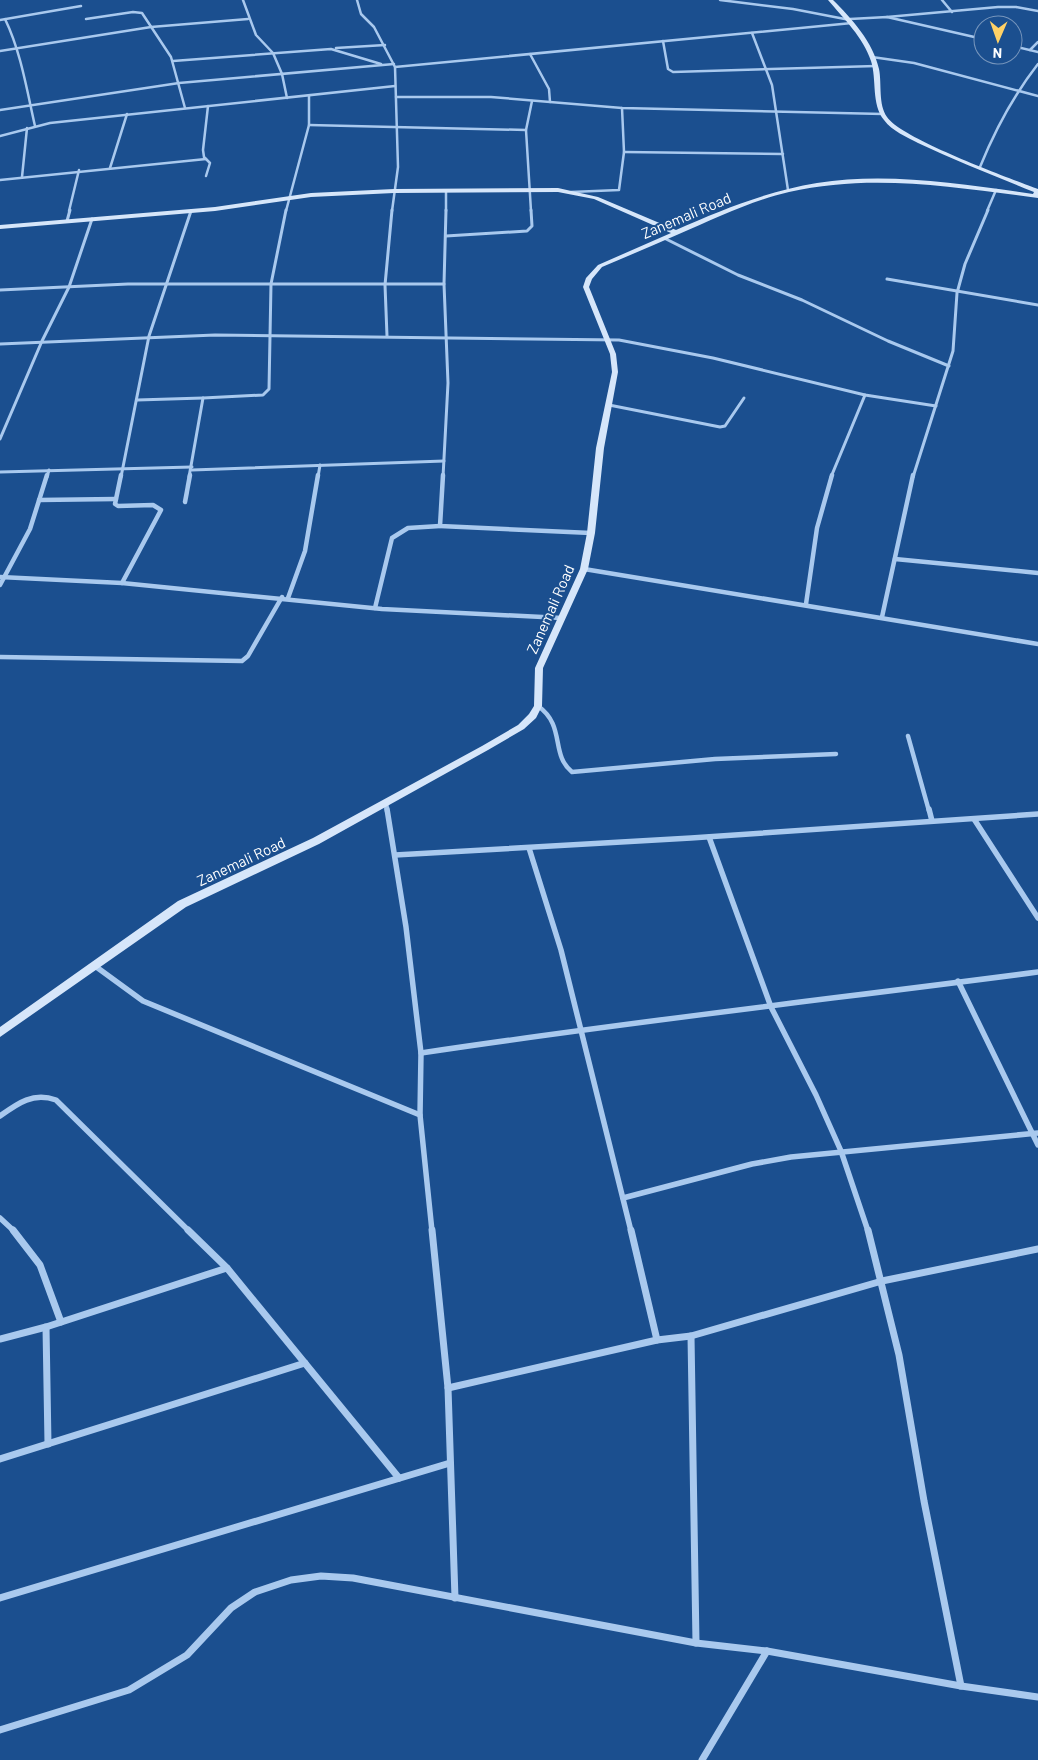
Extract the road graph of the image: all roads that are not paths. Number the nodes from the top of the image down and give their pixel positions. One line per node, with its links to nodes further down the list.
1 (243, 0): 11 (street)
2 (357, 0): 20 (street)
3 (720, 0): 14 (street)
4 (830, 0): 14 (street)
5 (942, 0): 8 (street)
6 (81, 6): 13 (street)
7 (1038, 11): 8 (street)
8 (952, 12): 9 (street)
9 (887, 17): 14 (street); 17 (street)
10 (86, 19): 15 (street)
11 (248, 19): 15 (street); 27 (street)
12 (0, 20): 13 (street)
13 (5, 20): 22 (street)
14 (851, 21): 16 (street); 29 (street)
15 (151, 27): 22 (street); 30 (street)
16 (752, 33): 18 (street); 35 (street)
17 (973, 37)
18 (663, 41): 28 (street); 35 (street)
19 (1038, 42): 24 (street)
20 (386, 45): 23 (street); 33 (street)
21 (1023, 48): 24 (street)
22 (15, 49): 25 (street); 46 (street)
23 (331, 49): 27 (street); 32 (street)
24 (1030, 50): 26 (street)
25 (0, 51)
26 (1038, 52)
27 (273, 53): 30 (street); 36 (street)
28 (530, 54): 33 (street); 45 (street)
29 (872, 58): 34 (street); 39 (street)
30 (173, 61): 37 (street)
31 (1038, 64): 39 (street)
32 (384, 65): 33 (street); 36 (street)
33 (394, 66): 38 (street)
34 (876, 66): 35 (street); 53 (street)
35 (767, 70): 51 (street)
36 (282, 74): 37 (street); 43 (street)
37 (179, 83): 46 (street); 48 (street)
38 (395, 86): 40 (street); 42 (street)
39 (1018, 92): 41 (street); 63 (street)
40 (309, 96): 43 (street); 54 (street)
41 (1038, 96)
42 (396, 97): 44 (street); 56 (street)
43 (287, 98): 47 (street)
44 (532, 101): 45 (street); 58 (street)
45 (550, 102): 49 (street)
46 (29, 106): 50 (street); 55 (street)
47 (208, 106): 48 (street); 62 (street)
48 (185, 108): 52 (street)
49 (622, 108): 51 (street); 60 (street)
50 (0, 110)
51 (778, 112): 53 (street); 61 (street)
52 (127, 114): 55 (street); 64 (street)
53 (883, 114): 63 (street)
54 (309, 125): 56 (street); 76 (street)
55 (35, 126): 57 (street)
56 (396, 126): 58 (street); 73 (street)
57 (27, 128): 59 (street); 67 (street)
58 (526, 130): 72 (street)
59 (0, 136)
60 (624, 152): 61 (street); 74 (street)
61 (783, 154): 70 (street)
62 (206, 159): 64 (street); 66 (street)
63 (980, 167): 75 (street)
64 (110, 168): 65 (street)
65 (79, 170): 67 (street); 79 (street)
66 (206, 176)
67 (22, 177): 68 (street)
68 (0, 180)
69 (446, 190): 72 (street); 73 (street); 82 (street)
70 (788, 190): 71 (street, Zanemali Road); 81 (street, Zanemali Road)
71 (996, 190): 75 (street, Zanemali Road); 91 (street)
72 (529, 191): 74 (street); 82 (street)
73 (394, 192): 76 (street); 88 (street)
74 (571, 192): 81 (street)
75 (1037, 193)
76 (289, 198): 77 (street); 86 (street)
77 (191, 211): 78 (street); 85 (street)
78 (92, 219): 79 (street); 89 (street)
79 (67, 221): 80 (street)
80 (0, 227)
81 (677, 233): 83 (street, Zanemali Road)
82 (446, 236): 87 (street)
83 (666, 239): 98 (street, Zanemali Road); 100 (street)
84 (886, 278): 91 (street)
85 (165, 284): 86 (street); 89 (street); 94 (street)
86 (271, 284): 88 (street); 93 (street)
87 (444, 284): 88 (street); 96 (street)
88 (385, 285): 95 (street)
89 (69, 287): 90 (street); 97 (street)
90 (0, 290)
91 (956, 293): 92 (street); 100 (street)
92 (1038, 306)
93 (268, 335): 94 (street); 95 (street); 102 (street)
94 (150, 336): 97 (street); 104 (street)
95 (387, 336): 96 (street)
96 (446, 338): 98 (street); 108 (street)
97 (42, 341): 99 (street); 107 (street)
98 (608, 341): 101 (street); 105 (street, Zanemali Road)
99 (0, 344)
100 (949, 366): 106 (street)
101 (865, 395): 106 (street); 127 (street)
102 (204, 398): 104 (street); 111 (street)
103 (744, 398): 105 (street)
104 (137, 400): 110 (street)
105 (609, 405): 118 (street, Zanemali Road)
106 (936, 406): 119 (street)
107 (0, 439)
108 (444, 461): 109 (street); 117 (street)
109 (320, 465): 111 (street); 126 (street)
110 (121, 469): 111 (street); 112 (street); 114 (street)
111 (192, 469): 116 (street)
112 (49, 470): 113 (street); 115 (street)
113 (0, 472)
114 (116, 499): 115 (street); 123 (street)
115 (39, 500): 122 (street)
116 (185, 502)
117 (440, 526): 118 (street); 128 (street)
118 (591, 533): 120 (street, Zanemali Road)
119 (895, 559): 121 (street); 130 (street)
120 (584, 569): 127 (street); 129 (street, Zanemali Road)
121 (1038, 573)
122 (2, 577): 123 (street); 124 (street)
123 (122, 583): 125 (street)
124 (0, 585)
125 (282, 597): 126 (street); 132 (street)
126 (288, 598): 128 (street)
127 (806, 604): 130 (street)
128 (376, 608): 129 (street)
129 (562, 618): 133 (street, Zanemali Road)
130 (882, 618): 131 (street)
131 (1038, 644)
132 (0, 657)
133 (538, 706): 135 (street); 136 (street, Zanemali Road)
134 (908, 736): 139 (street)
135 (836, 754)
136 (386, 802): 142 (street); 144 (street, Zanemali Road)
137 (1038, 814): 138 (street)
138 (974, 819): 139 (street); 143 (street)
139 (932, 821): 140 (street)
140 (709, 837): 141 (street); 147 (street)
141 (529, 848): 142 (street); 148 (street)
142 (395, 855): 150 (street)
143 (1038, 918)
144 (95, 966): 149 (street, Zanemali Road); 151 (street)
145 (1038, 972): 146 (street)
146 (958, 981): 147 (street); 153 (street)
147 (771, 1007): 148 (street); 155 (street)
148 (579, 1029): 150 (street); 156 (street)
149 (0, 1033)
150 (421, 1053): 151 (street)
151 (420, 1115): 167 (street)
152 (0, 1116): 159 (street)
153 (1036, 1133): 154 (street); 155 (street)
154 (1038, 1144)
155 (841, 1151): 156 (street); 160 (street)
156 (623, 1198): 165 (street)
157 (0, 1218): 161 (street)
158 (1038, 1248): 160 (street)
159 (227, 1268): 161 (street); 166 (street)
160 (882, 1281): 163 (street); 176 (street)
161 (61, 1322): 162 (street)
162 (46, 1327): 164 (street); 168 (street)
163 (691, 1336): 165 (street); 174 (street)
164 (0, 1339)
165 (657, 1340): 167 (street)
166 (305, 1363): 168 (street); 171 (street)
167 (448, 1388): 170 (street)
168 (48, 1444): 169 (street)
169 (0, 1459)
170 (450, 1463): 171 (street); 173 (street)
171 (398, 1478): 172 (street)
172 (0, 1598)
173 (455, 1598): 174 (street); 178 (street)
174 (696, 1643): 175 (street)
175 (767, 1651): 176 (street); 179 (street)
176 (960, 1686): 177 (street)
177 (1038, 1697)
178 (0, 1730)
179 (702, 1760)

